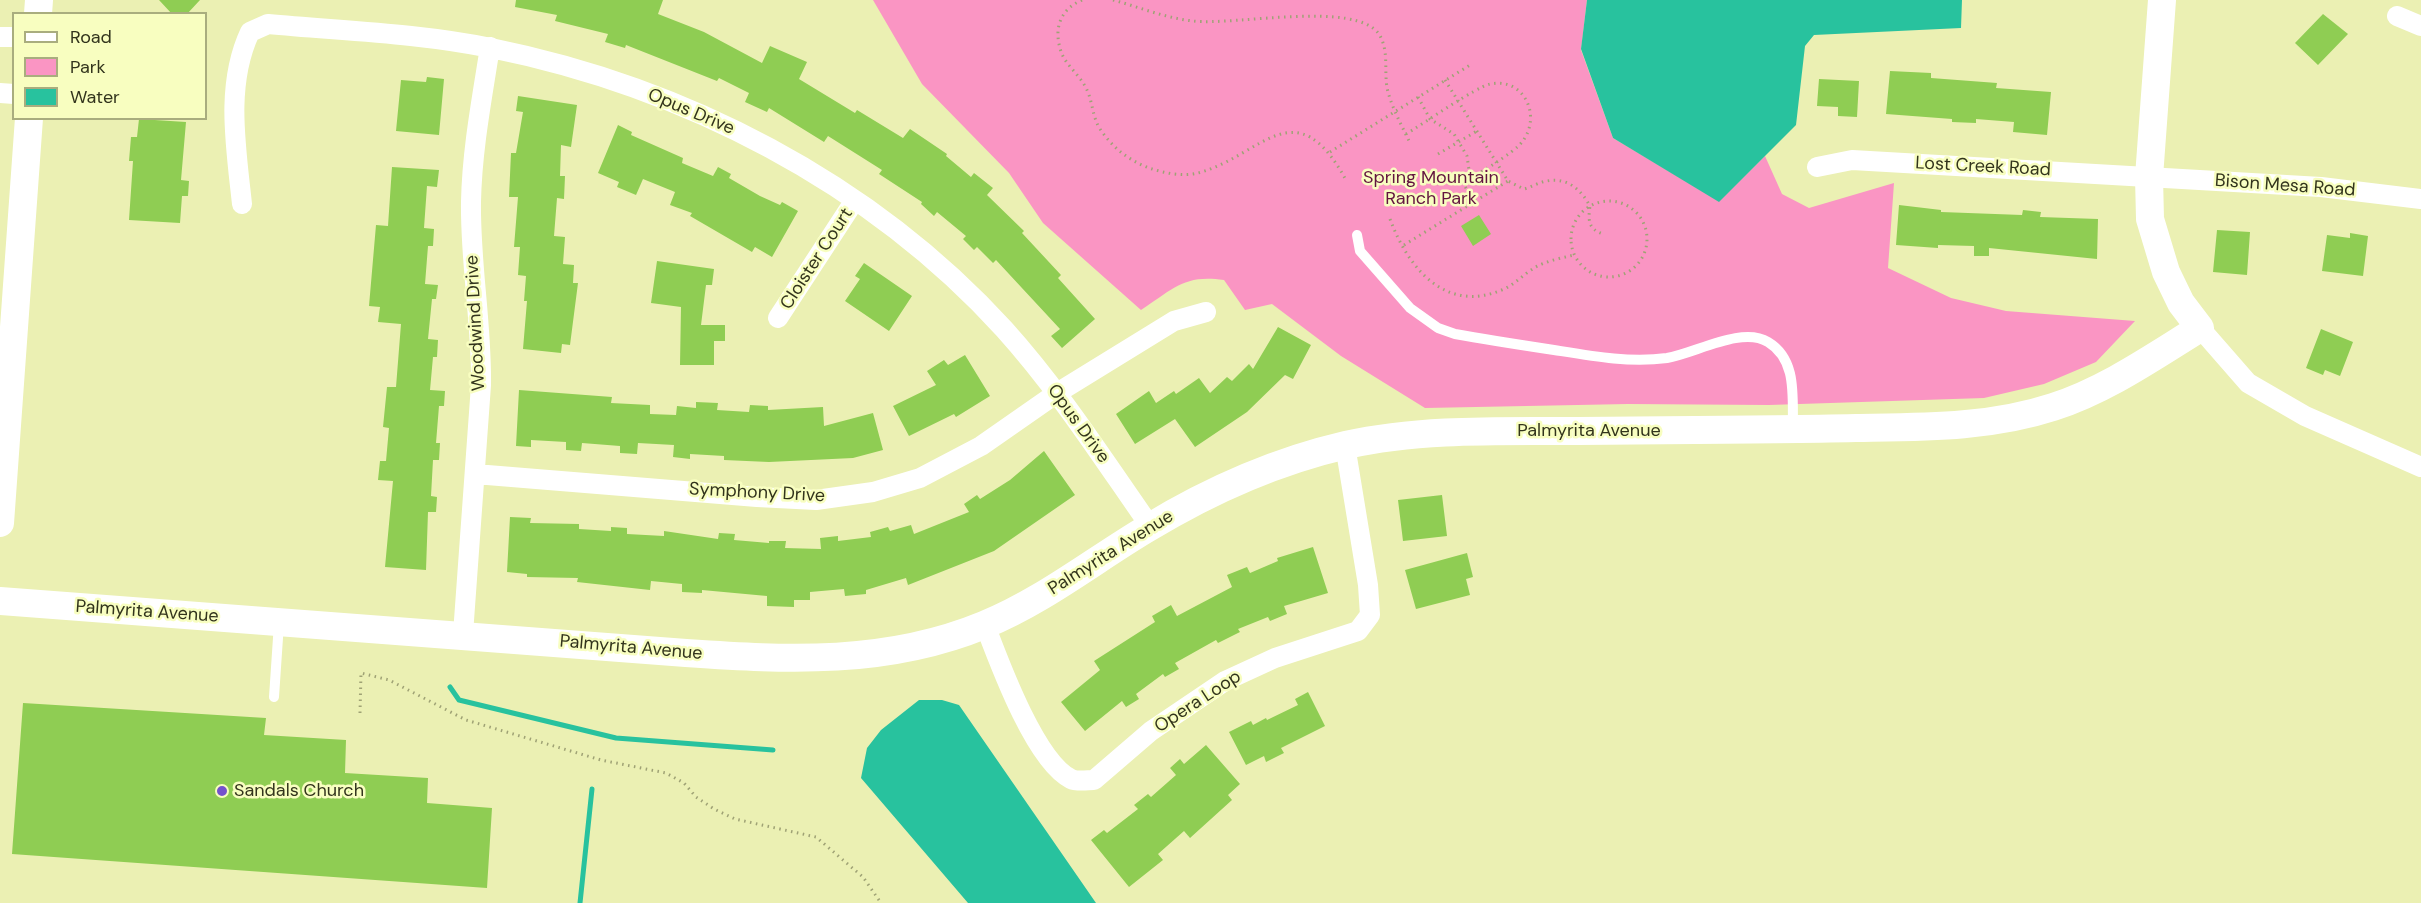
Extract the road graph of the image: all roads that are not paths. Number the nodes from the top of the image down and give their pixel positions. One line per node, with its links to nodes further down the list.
1 (2163, 0): 7 (street)
2 (2397, 16): 3 (street)
3 (2421, 26)
4 (490, 47): 9 (street, Opus Drive); 10 (street, Opus Drive); 19 (street, Woodwind Drive)
5 (29, 120): 20 (street)
6 (1817, 168): 7 (street, Lost Creek Road)
7 (2150, 177): 8 (street, Bison Mesa Road); 14 (street)
8 (2421, 199)
9 (855, 200): 13 (street, Cloister Court); 15 (street, Opus Drive)
10 (242, 204)
11 (1357, 235): 16 (lane)
12 (1206, 312): 15 (street, Symphony Drive)
13 (778, 318)
14 (2200, 328): 16 (street, Palmyrita Avenue); 18 (street)
15 (1057, 393): 19 (street, Symphony Drive); 21 (street, Opus Drive)
16 (1793, 429): 17 (street, Palmyrita Avenue)
17 (1346, 445): 21 (street, Palmyrita Avenue); 24 (street, Opera Loop)
18 (2421, 467)
19 (475, 474): 25 (street, Woodwind Drive)
20 (0, 523)
21 (1150, 526): 24 (street, Palmyrita Avenue)
22 (0, 601): 23 (street, Palmyrita Avenue)
23 (280, 621): 25 (street, Palmyrita Avenue); 26 (lane)
24 (985, 625): 25 (street, Palmyrita Avenue)
25 (463, 634)
26 (274, 697)

